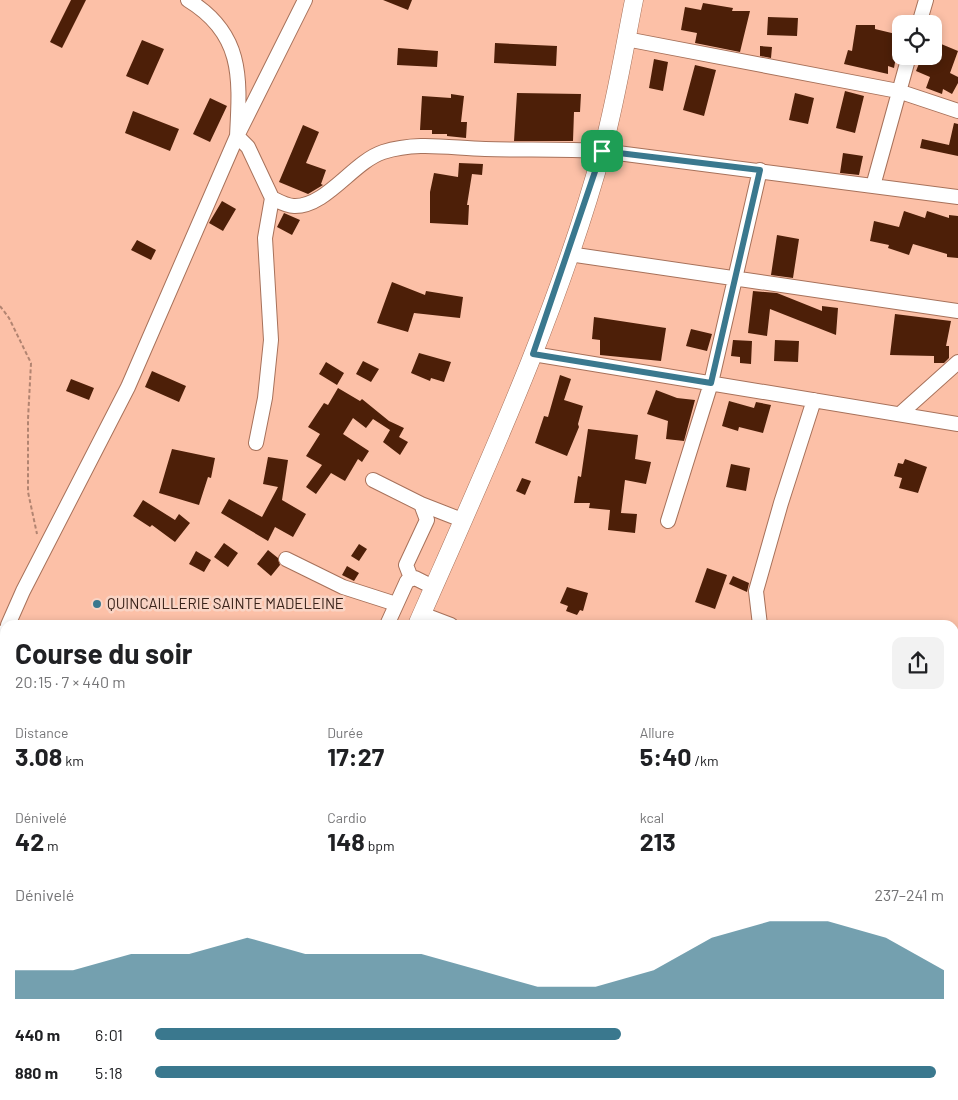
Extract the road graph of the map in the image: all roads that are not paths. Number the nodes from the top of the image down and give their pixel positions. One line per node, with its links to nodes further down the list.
1 (188, 0): 5 (street)
2 (304, 0): 11 (street)
3 (634, 0): 7 (street)
4 (926, 0): 6 (street)
5 (205, 6): 11 (street)
6 (922, 15)
7 (626, 39): 9 (street); 12 (street)
8 (905, 65): 9 (street)
9 (898, 90): 10 (street); 14 (street)
10 (958, 111)
11 (237, 136): 16 (street); 36 (street)
12 (602, 151): 13 (street); 16 (street); 17 (street)
13 (760, 170): 14 (street); 18 (street)
14 (873, 186): 15 (street)
15 (958, 197)
16 (272, 198): 26 (street)
17 (569, 254): 18 (street); 20 (street)
18 (736, 279): 19 (street); 22 (street)
19 (958, 310)
20 (533, 354): 22 (street); 29 (street)
21 (958, 362): 24 (street)
22 (711, 383): 23 (street); 30 (street)
23 (814, 400): 24 (street); 38 (street)
24 (900, 414): 25 (street)
25 (958, 424)
26 (256, 443)
27 (373, 480): 28 (street)
28 (421, 504): 29 (street); 32 (street)
29 (462, 520): 33 (street)
30 (668, 522)
31 (286, 558): 34 (street)
32 (411, 578): 33 (street); 34 (street)
33 (433, 587): 35 (street)
34 (396, 604): 37 (street)
35 (420, 619)
36 (10, 620)
37 (389, 620)
38 (759, 620)

